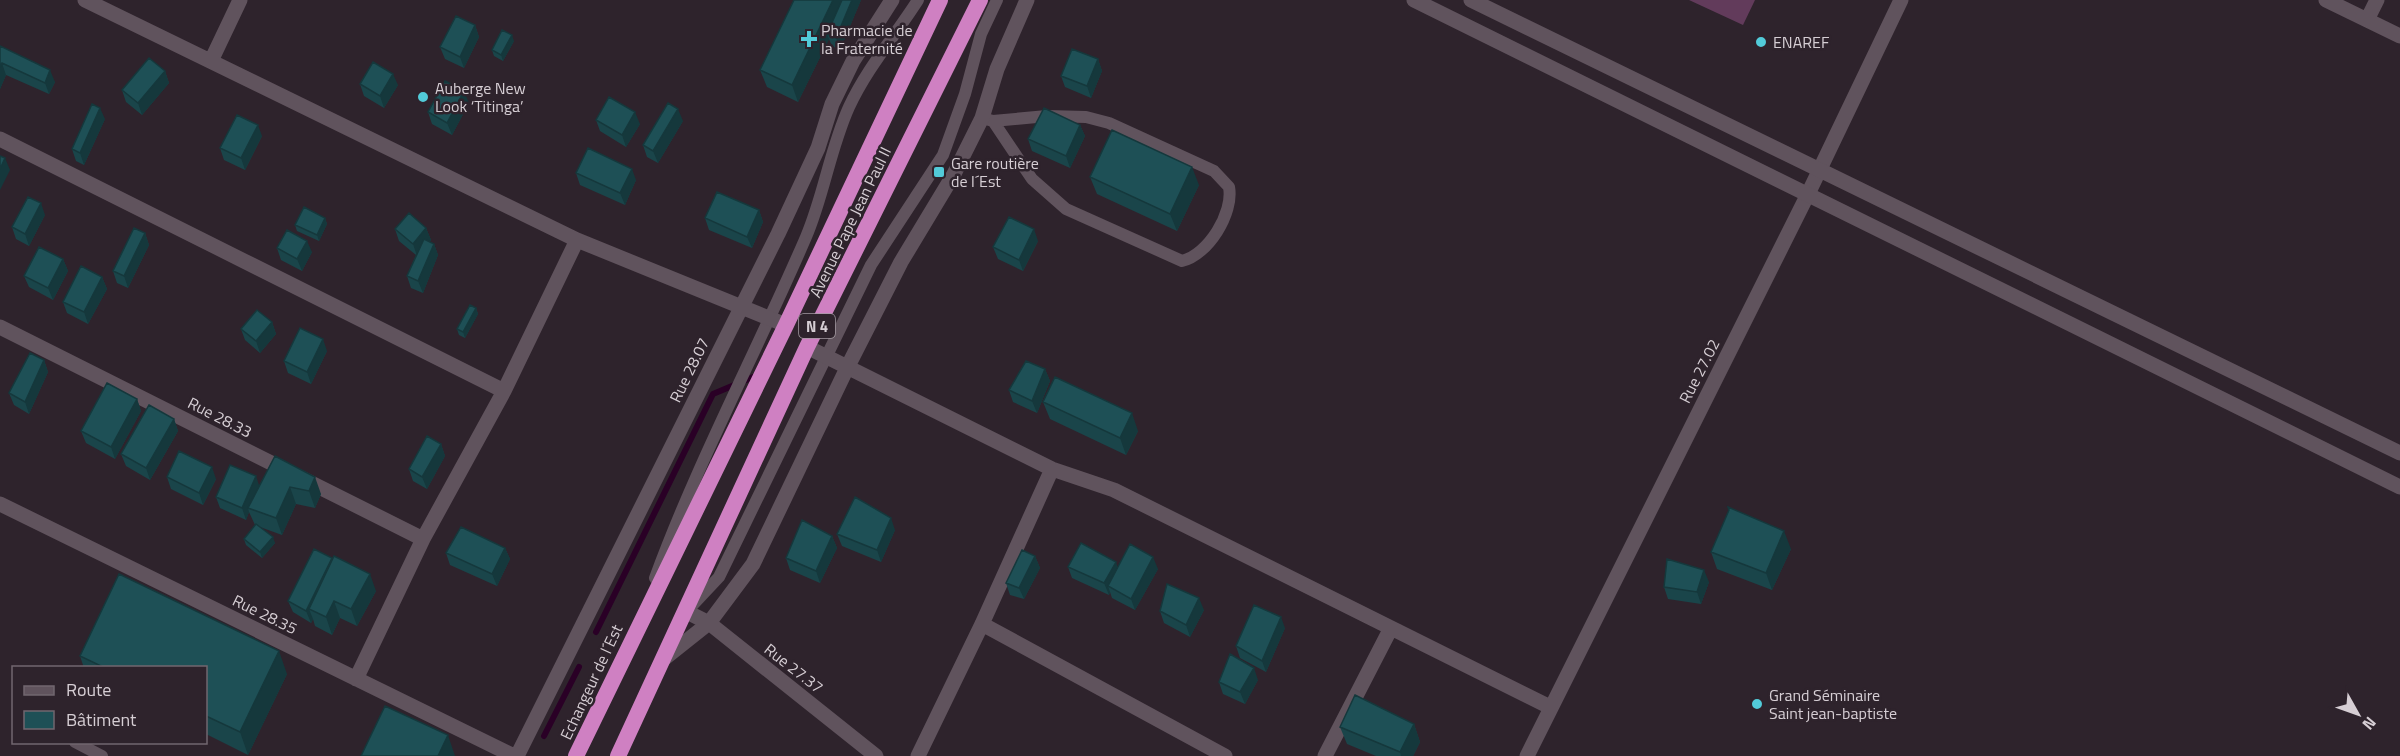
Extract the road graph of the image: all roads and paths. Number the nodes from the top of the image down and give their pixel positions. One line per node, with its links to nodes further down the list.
1 (85, 0): 16 (street)
2 (240, 0): 16 (street)
3 (892, 0): 22 (street, Rue 28.07)
4 (918, 0): 23 (lane)
5 (940, 0): 24 (highway, Avenue Pape Jean Paul II / N 4)
6 (980, 0): 26 (highway, Avenue Pape Jean Paul II / N 4)
7 (997, 0): 27 (lane)
8 (1027, 0): 17 (street)
9 (1414, 0): 20 (street)
10 (1470, 0): 19 (street)
11 (1901, 0): 19 (street, Rue 27.02)
12 (2326, 0): 14 (street)
13 (2377, 0): 14 (street)
14 (2367, 20): 15 (street)
15 (2400, 36)
16 (211, 61): 21 (street)
17 (987, 120): 17 (lane); 28 (street)
18 (0, 139): 29 (street)
19 (1820, 170): 20 (street, Rue 27.02); 30 (street)
20 (1808, 194): 32 (street); 42 (street, Rue 27.02)
21 (578, 240): 22 (street); 29 (street)
22 (741, 304): 23 (street); 45 (street, Rue 28.07)
23 (769, 317): 24 (street); 36 (lane)
24 (786, 325): 36 (highway, Avenue Pape Jean Paul II / N 4)
25 (0, 327): 34 (street, Rue 28.33)
26 (807, 347): 27 (street); 35 (highway, Avenue Pape Jean Paul II / N 4)
27 (826, 358): 28 (street); 35 (lane)
28 (847, 368): 31 (street); 37 (street)
29 (504, 391): 34 (street)
30 (2400, 453)
31 (1052, 469): 38 (street); 39 (street)
32 (2400, 487)
33 (0, 504): 41 (street, Rue 28.35)
34 (423, 538): 41 (street)
35 (687, 612): 37 (street, Rue 27.37); 40 (highway, Avenue Pape Jean Paul II / N 4)
36 (639, 622): 46 (highway, Echangeur de l´Est / N 4)
37 (709, 623): 40 (street); 48 (street, Rue 27.37)
38 (982, 624): 49 (street); 50 (street)
39 (1391, 628): 42 (street); 51 (street)
40 (665, 658): 47 (highway, N 4)
41 (356, 679): 45 (street, Rue 28.35)
42 (1550, 707): 52 (street, Rue 27.02)
43 (79, 744): 44 (lane)
44 (102, 756)
45 (516, 756)
46 (576, 756)
47 (618, 756)
48 (876, 756)
49 (918, 756)
50 (1225, 756)
51 (1325, 756)
52 (1527, 756)

